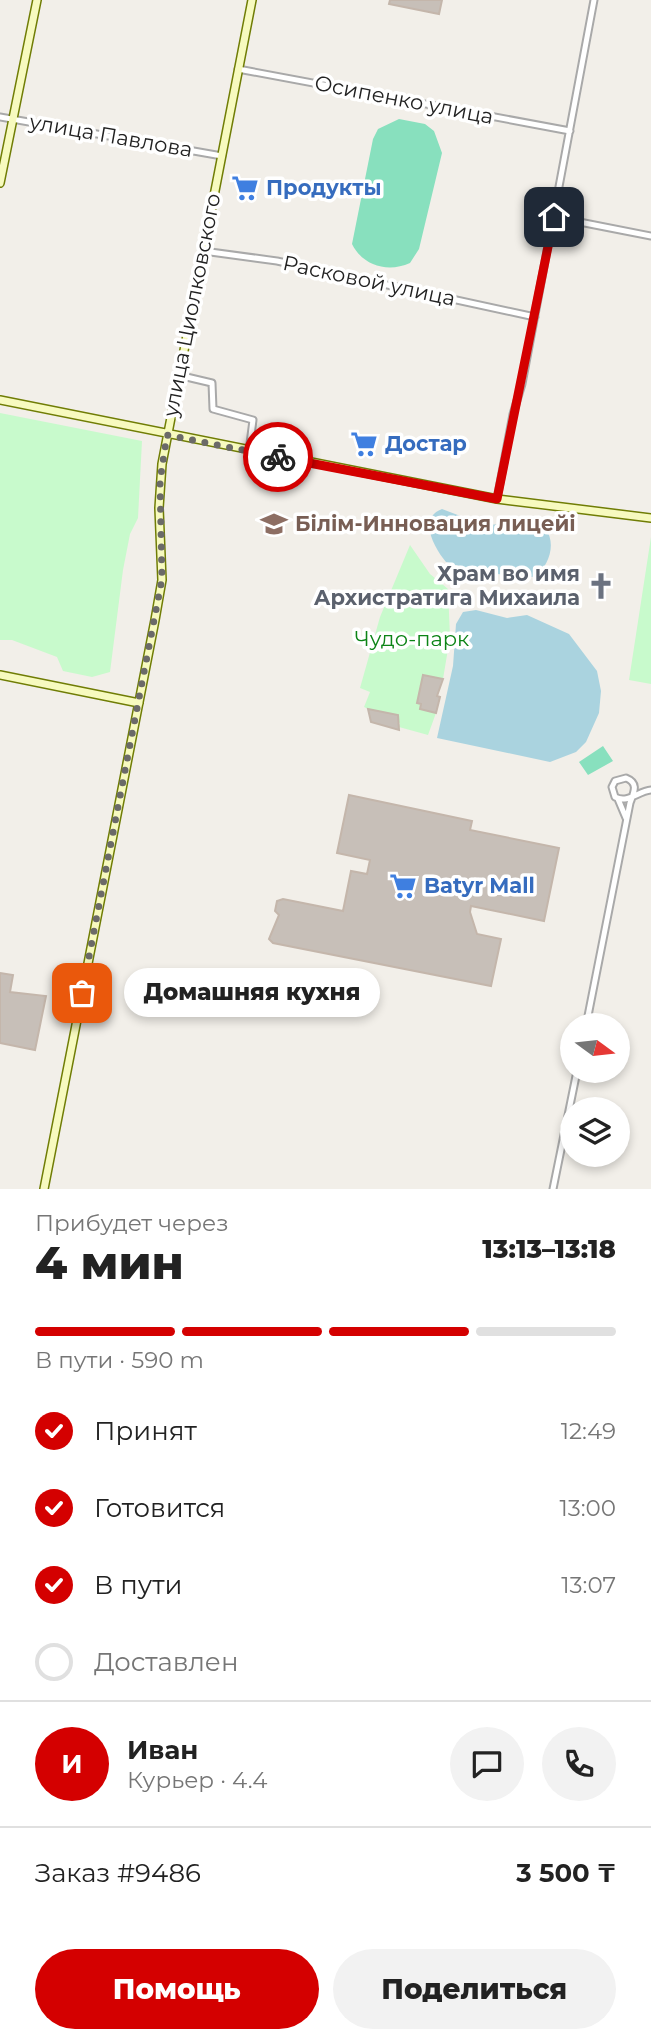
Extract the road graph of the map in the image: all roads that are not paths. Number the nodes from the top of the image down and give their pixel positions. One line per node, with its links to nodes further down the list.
1 (37, 0): 6 (street)
2 (252, 0): 4 (street, улица Циолковского)
3 (594, 0): 7 (street)
4 (238, 69): 7 (street, Осипенко улица); 8 (street, улица Циолковского)
5 (0, 117): 6 (street, улица Павлова)
6 (12, 118): 8 (street, улица Павлова); 9 (street)
7 (569, 131): 10 (street)
8 (222, 156): 12 (street, улица Циолковского)
9 (0, 183)
10 (554, 217): 11 (street); 13 (street)
11 (651, 236)
12 (203, 251): 13 (street, Расковой улица); 14 (street, улица Циолковского)
13 (535, 317): 18 (street)
14 (178, 375): 16 (street, улица Циолковского); 17 (street)
15 (0, 400): 16 (street)
16 (167, 435): 17 (street); 21 (street, улица Циолковского)
17 (249, 451): 18 (street)
18 (497, 499): 19 (street)
19 (651, 518)
20 (0, 675): 21 (street)
21 (139, 703): 29 (street, улица Циолковского)
22 (632, 781): 23 (street); 24 (street); 25 (street)
23 (650, 790): 24 (street)
24 (633, 796): 25 (street); 26 (street)
25 (618, 799): 26 (street)
26 (626, 822): 27 (street)
27 (589, 1013)
28 (575, 1083): 30 (street)
29 (44, 1189)
30 (553, 1189)

